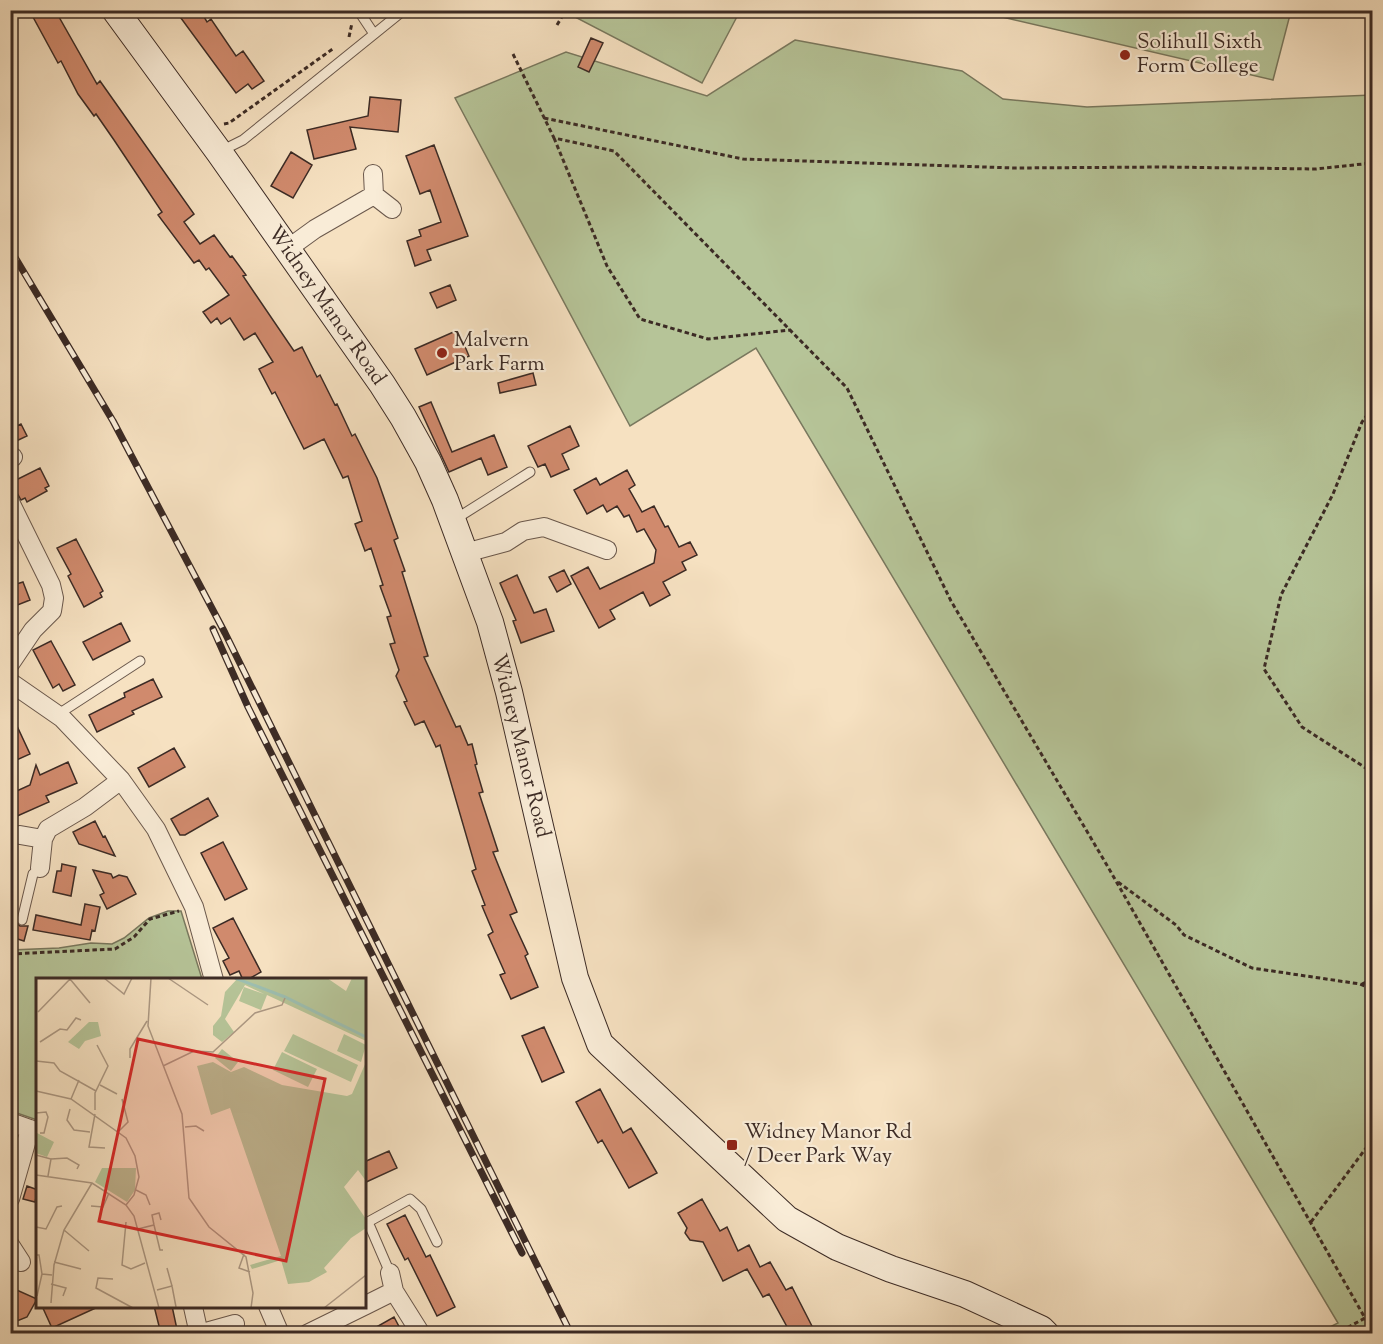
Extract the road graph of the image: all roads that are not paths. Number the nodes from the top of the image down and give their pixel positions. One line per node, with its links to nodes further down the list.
1 (116, 10): 5 (street, Widney Manor Road)
2 (358, 10): 4 (lane)
3 (404, 10): 4 (lane)
4 (374, 34): 5 (lane)
5 (219, 152): 9 (street, Widney Manor Road)
6 (373, 174): 7 (street)
7 (374, 195): 8 (street); 9 (street)
8 (392, 209)
9 (286, 250): 12 (street, Widney Manor Road)
10 (530, 472): 12 (lane)
11 (10, 502): 16 (street)
12 (452, 521): 14 (street, Widney Manor Road)
13 (607, 550): 14 (street)
14 (465, 553): 42 (street, Widney Manor Road)
15 (140, 661): 18 (lane)
16 (10, 664)
17 (10, 682): 18 (street)
18 (57, 715): 19 (street)
19 (122, 780): 21 (street); 24 (street)
20 (20, 835): 21 (street)
21 (43, 839): 22 (street)
22 (39, 868): 23 (lane)
23 (22, 920)
24 (213, 978)
25 (10, 1122): 26 (street)
26 (34, 1130): 27 (street)
27 (10, 1199)
28 (437, 1242): 31 (lane)
29 (10, 1245): 30 (street)
30 (21, 1262)
31 (390, 1273): 32 (street)
32 (394, 1291): 33 (street); 41 (street)
33 (366, 1305)
34 (193, 1308): 38 (street)
35 (269, 1308): 39 (street)
36 (360, 1308): 40 (street)
37 (235, 1324): 38 (street)
38 (199, 1334)
39 (280, 1334)
40 (307, 1334)
41 (421, 1334)
42 (1046, 1334)

